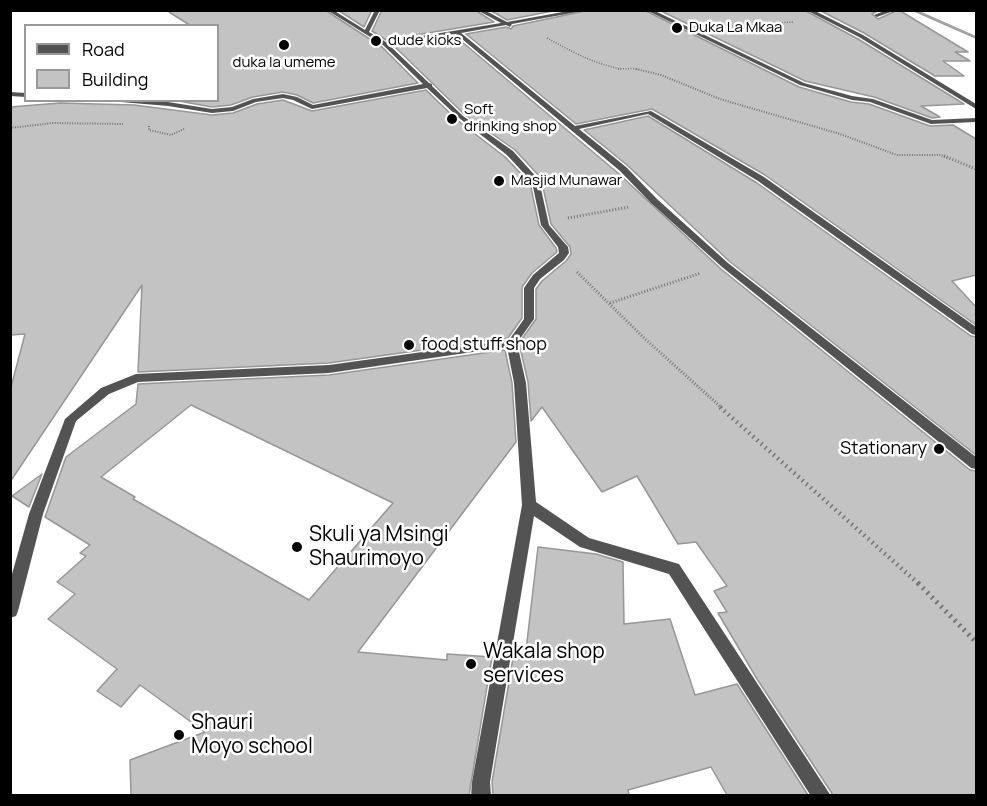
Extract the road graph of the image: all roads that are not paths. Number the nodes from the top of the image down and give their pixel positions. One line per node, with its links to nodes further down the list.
1 (329, 10): 10 (street)
2 (378, 10): 10 (street)
3 (479, 10): 9 (street)
4 (586, 10): 9 (street)
5 (648, 10): 16 (street)
6 (808, 10): 15 (street)
7 (894, 10): 8 (street)
8 (877, 15)
9 (510, 25): 11 (street)
10 (366, 33): 12 (street)
11 (458, 33): 12 (street); 17 (street)
12 (385, 44): 13 (street)
13 (430, 85): 14 (street); 19 (street)
14 (134, 102)
15 (976, 107)
16 (976, 120)
17 (573, 128): 18 (street); 20 (street)
18 (976, 332)
19 (512, 343): 21 (street); 22 (street)
20 (976, 464)
21 (529, 506): 23 (street); 24 (street)
22 (10, 611)
23 (481, 795)
24 (822, 795)

